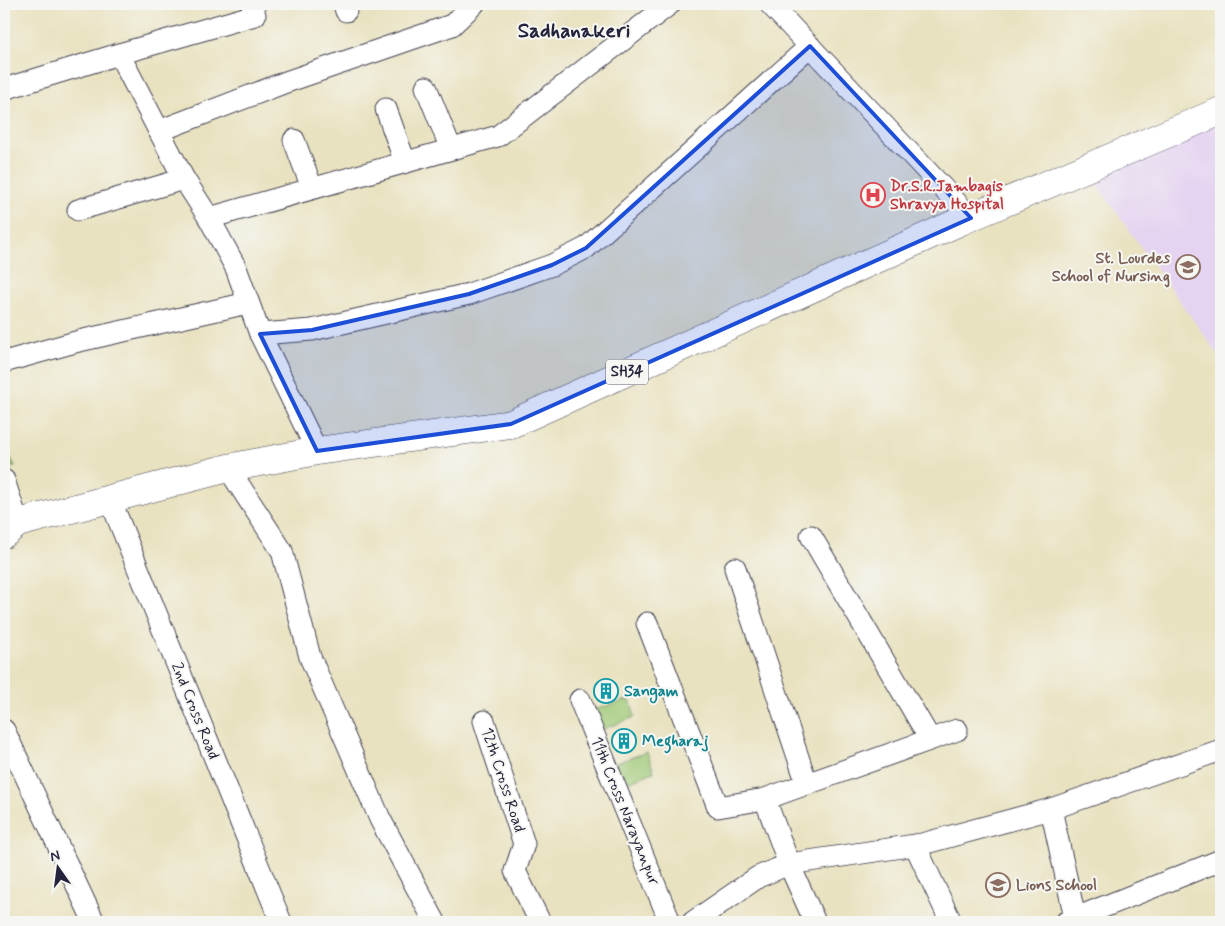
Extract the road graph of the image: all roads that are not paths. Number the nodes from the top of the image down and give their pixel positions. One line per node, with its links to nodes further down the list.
1 (252, 4): 8 (street)
2 (446, 4): 6 (street)
3 (474, 4): 6 (street)
4 (670, 4): 15 (street)
5 (770, 4): 7 (street)
6 (452, 25): 13 (street)
7 (810, 46): 21 (street); 23 (street)
8 (119, 54): 10 (street); 13 (street)
9 (426, 87): 15 (street)
10 (4, 89)
11 (386, 109): 16 (street)
12 (1221, 111): 21 (main road, SH34)
13 (159, 131): 17 (street)
14 (294, 140): 18 (street)
15 (450, 149): 16 (street)
16 (405, 162): 18 (street)
17 (184, 179): 19 (street); 20 (street)
18 (312, 188): 20 (street)
19 (78, 210)
20 (209, 218): 22 (street)
21 (971, 218): 25 (main road, SH34)
22 (248, 303): 23 (street); 24 (street)
23 (260, 334): 25 (street)
24 (4, 362)
25 (317, 451): 26 (main road, SH34)
26 (228, 468): 28 (main road, SH34); 48 (street)
27 (4, 480): 29 (street)
28 (110, 500): 29 (main road, SH34); 47 (street, 2nd Cross Road)
29 (11, 529)
30 (811, 536): 37 (street)
31 (735, 568): 39 (street)
32 (647, 623): 40 (street)
33 (580, 700): 50 (street, 11th Cross Narayanpur)
34 (484, 721): 49 (street, 12th Cross Road)
35 (4, 730): 46 (street)
36 (957, 730): 37 (street)
37 (930, 739): 39 (street)
38 (1221, 750): 41 (street)
39 (807, 784): 40 (street)
40 (765, 799): 44 (street)
41 (1051, 809): 42 (street); 45 (street)
42 (915, 845): 44 (street); 53 (street)
43 (1221, 860): 45 (street)
44 (789, 864): 51 (street); 52 (street)
45 (1072, 921)
46 (94, 922)
47 (280, 922)
48 (435, 922)
49 (540, 922)
50 (670, 922)
51 (693, 922)
52 (815, 922)
53 (951, 922)

